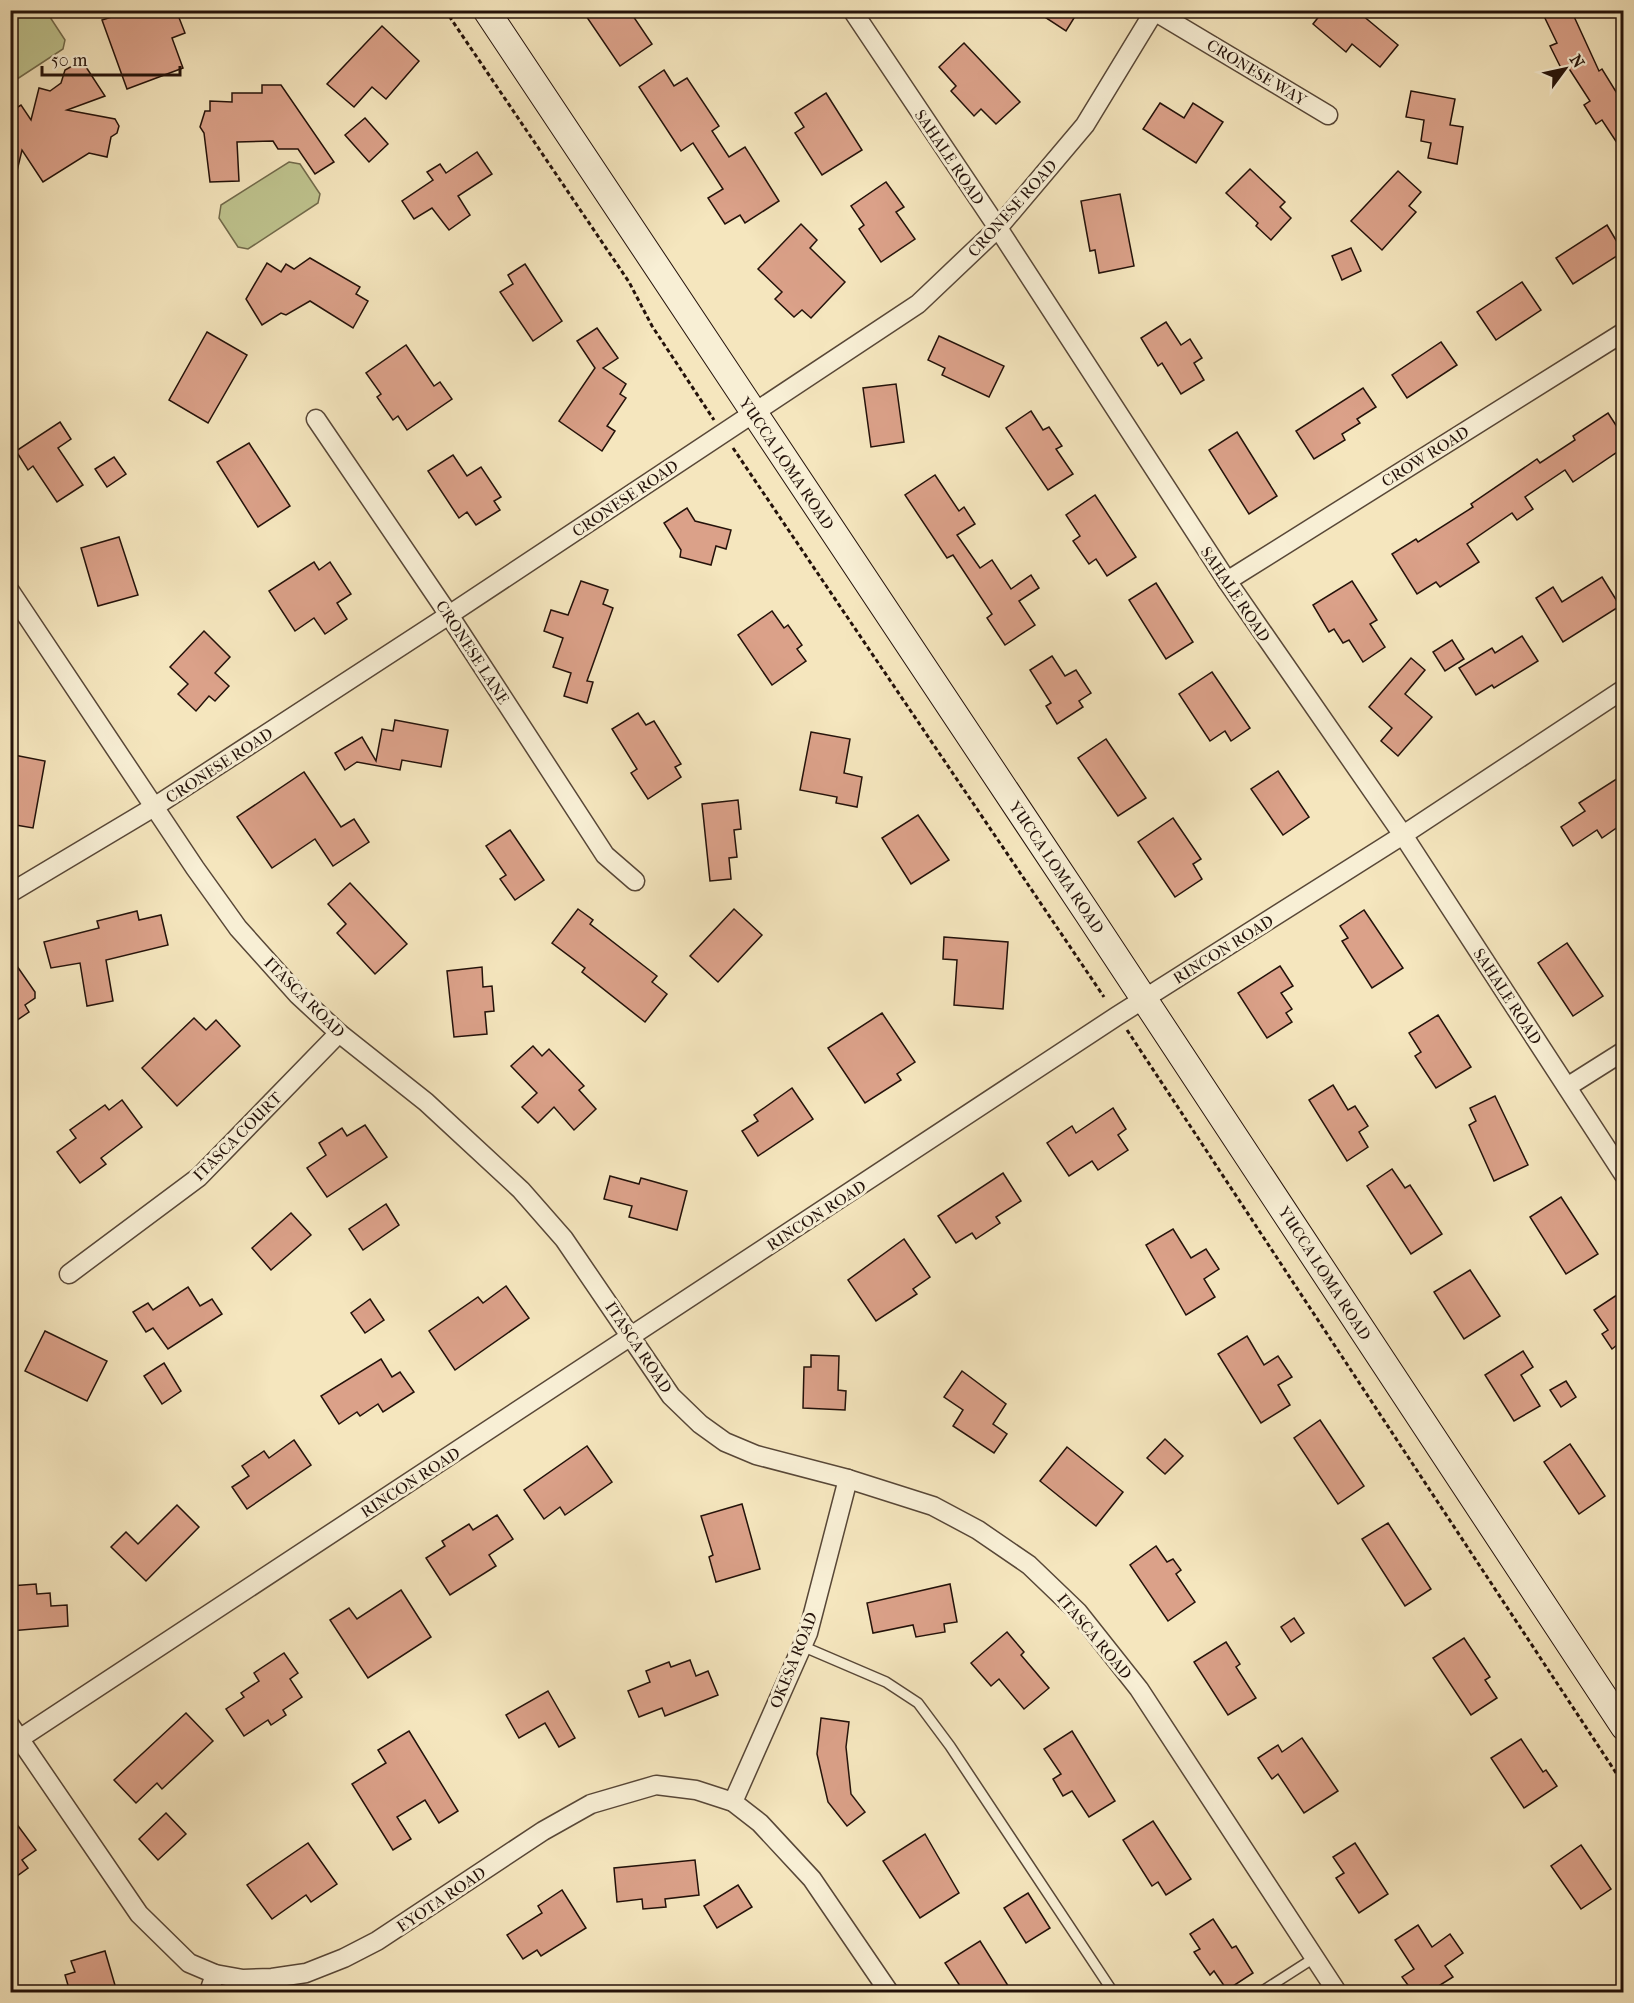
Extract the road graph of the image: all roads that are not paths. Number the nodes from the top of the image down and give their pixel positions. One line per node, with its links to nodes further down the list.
1 (486, 10): 7 (main road, YUCCA LOMA ROAD)
2 (852, 10): 5 (street, SAHALE ROAD)
3 (1155, 11): 4 (street, CRONESE WAY); 5 (street, CRONESE ROAD)
4 (1328, 115)
5 (998, 228): 7 (street, CRONESE ROAD); 9 (street, SAHALE ROAD)
6 (1623, 332): 9 (street, CROW ROAD)
7 (754, 413): 11 (street, CRONESE ROAD); 17 (main road, YUCCA LOMA ROAD)
8 (316, 419): 11 (street, CRONESE LANE)
9 (1227, 581): 14 (street, SAHALE ROAD)
10 (10, 591): 13 (street, ITASCA ROAD)
11 (449, 615): 13 (street, CRONESE ROAD); 15 (street, CRONESE LANE)
12 (1623, 689): 14 (street, RINCON ROAD)
13 (154, 807): 16 (street, CRONESE ROAD); 18 (street, ITASCA ROAD)
14 (1403, 835): 17 (street, RINCON ROAD); 20 (street, SAHALE ROAD)
15 (635, 881)
16 (10, 893)
17 (1144, 999): 23 (street, RINCON ROAD); 26 (main road, YUCCA LOMA ROAD)
18 (339, 1032): 22 (street, ITASCA COURT); 23 (street, ITASCA ROAD)
19 (1623, 1051): 20 (street)
20 (1567, 1087): 21 (street, SAHALE ROAD)
21 (1623, 1175)
22 (69, 1274)
23 (632, 1336): 24 (street, ITASCA ROAD); 27 (street, RINCON ROAD)
24 (848, 1479): 25 (street, OKESA ROAD); 29 (street, ITASCA ROAD)
25 (802, 1646): 28 (street, OKESA ROAD); 33 (lane)
26 (1623, 1727)
27 (14, 1736): 30 (street, EYOTA ROAD)
28 (733, 1802): 30 (street, EYOTA ROAD); 32 (street, EYOTA ROAD)
29 (1314, 1958): 34 (lane); 35 (street, ITASCA ROAD)
30 (215, 1974): 31 (street)
31 (209, 1992)
32 (889, 1992)
33 (1113, 1992)
34 (1262, 1992)
35 (1337, 1992)

